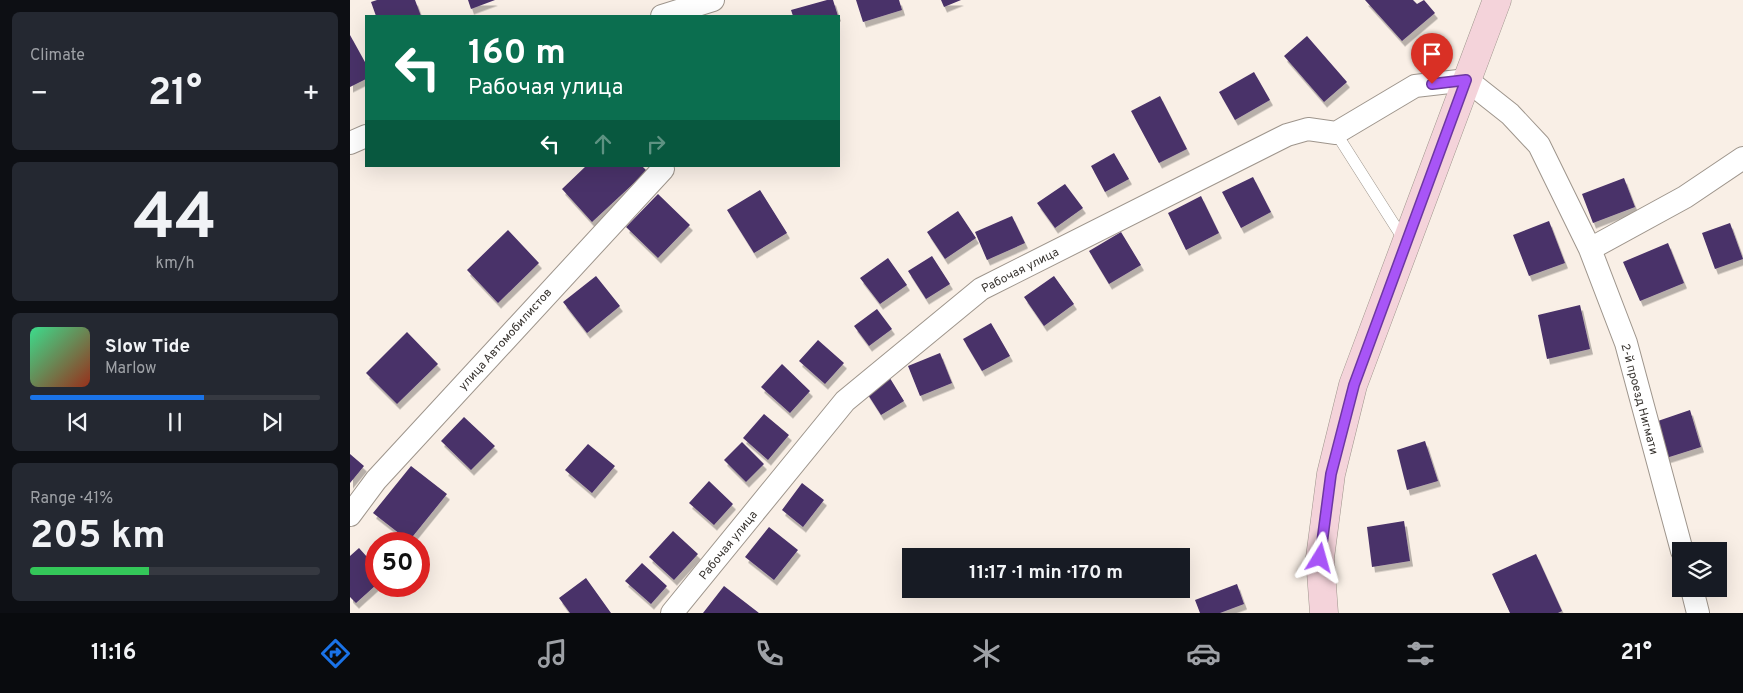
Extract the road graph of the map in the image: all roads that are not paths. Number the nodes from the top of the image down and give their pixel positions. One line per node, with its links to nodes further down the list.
1 (713, 0): 3 (street)
2 (1497, 0): 4 (main road)
3 (665, 15)
4 (1466, 80): 5 (street); 10 (main road); 11 (street, 2-й проезд Нигмати)
5 (1336, 133): 10 (lane); 15 (street, Рабочая улица)
6 (365, 136): 7 (street)
7 (350, 143)
8 (1743, 158): 11 (street)
9 (662, 167): 12 (street, улица Автомобилистов)
10 (1405, 242): 16 (main road)
11 (1590, 249): 13 (street, 2-й проезд Нигмати)
12 (350, 515)
13 (1680, 542)
14 (1694, 597): 17 (street)
15 (672, 613)
16 (1324, 613)
17 (1698, 613)

